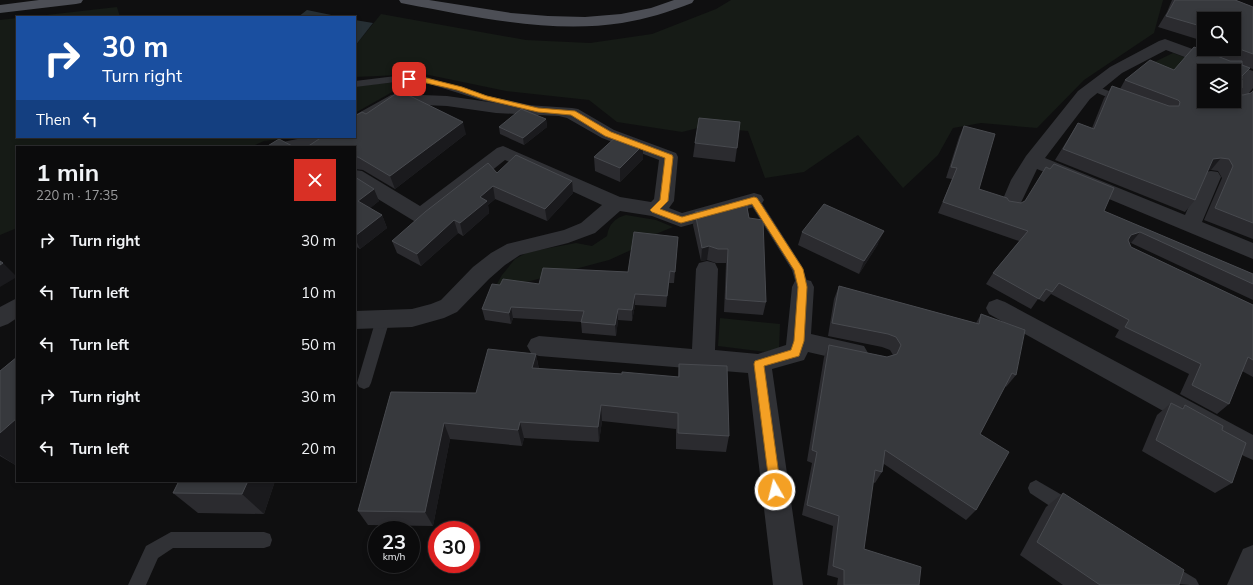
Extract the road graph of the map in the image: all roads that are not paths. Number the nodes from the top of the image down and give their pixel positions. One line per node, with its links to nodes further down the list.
1 (76, 0): 4 (main road)
2 (406, 0): 3 (main road)
3 (687, 0)
4 (0, 9)
5 (1218, 64): 8 (street)
6 (1241, 73): 9 (street)
7 (356, 84): 11 (lane)
8 (1093, 88): 10 (lane); 15 (street)
9 (1241, 92)
10 (1136, 104)
11 (538, 110): 12 (street); 21 (street)
12 (356, 121)
13 (325, 138): 14 (street)
14 (305, 146)
15 (1033, 160): 20 (street); 22 (street)
16 (356, 177): 19 (street)
17 (1212, 177): 22 (street)
18 (754, 200): 21 (street); 25 (lane)
19 (616, 203): 21 (street); 29 (street)
20 (1010, 206)
21 (654, 210)
22 (1190, 225): 23 (street)
23 (1253, 250)
24 (707, 269): 34 (street)
25 (803, 287): 31 (street)
26 (16, 308): 28 (street)
27 (997, 308): 37 (street)
28 (0, 318)
29 (383, 319): 30 (street); 36 (lane)
30 (356, 320)
31 (799, 341): 33 (street); 35 (street)
32 (540, 346): 34 (street)
33 (874, 357)
34 (703, 360): 35 (street)
35 (759, 364): 44 (street)
36 (364, 383)
37 (1253, 448)
38 (1036, 488): 39 (lane)
39 (1083, 518)
40 (264, 540): 43 (lane)
41 (1253, 559): 46 (street)
42 (1150, 560): 45 (lane)
43 (137, 585)
44 (788, 585)
45 (1190, 585)
46 (1242, 585)

